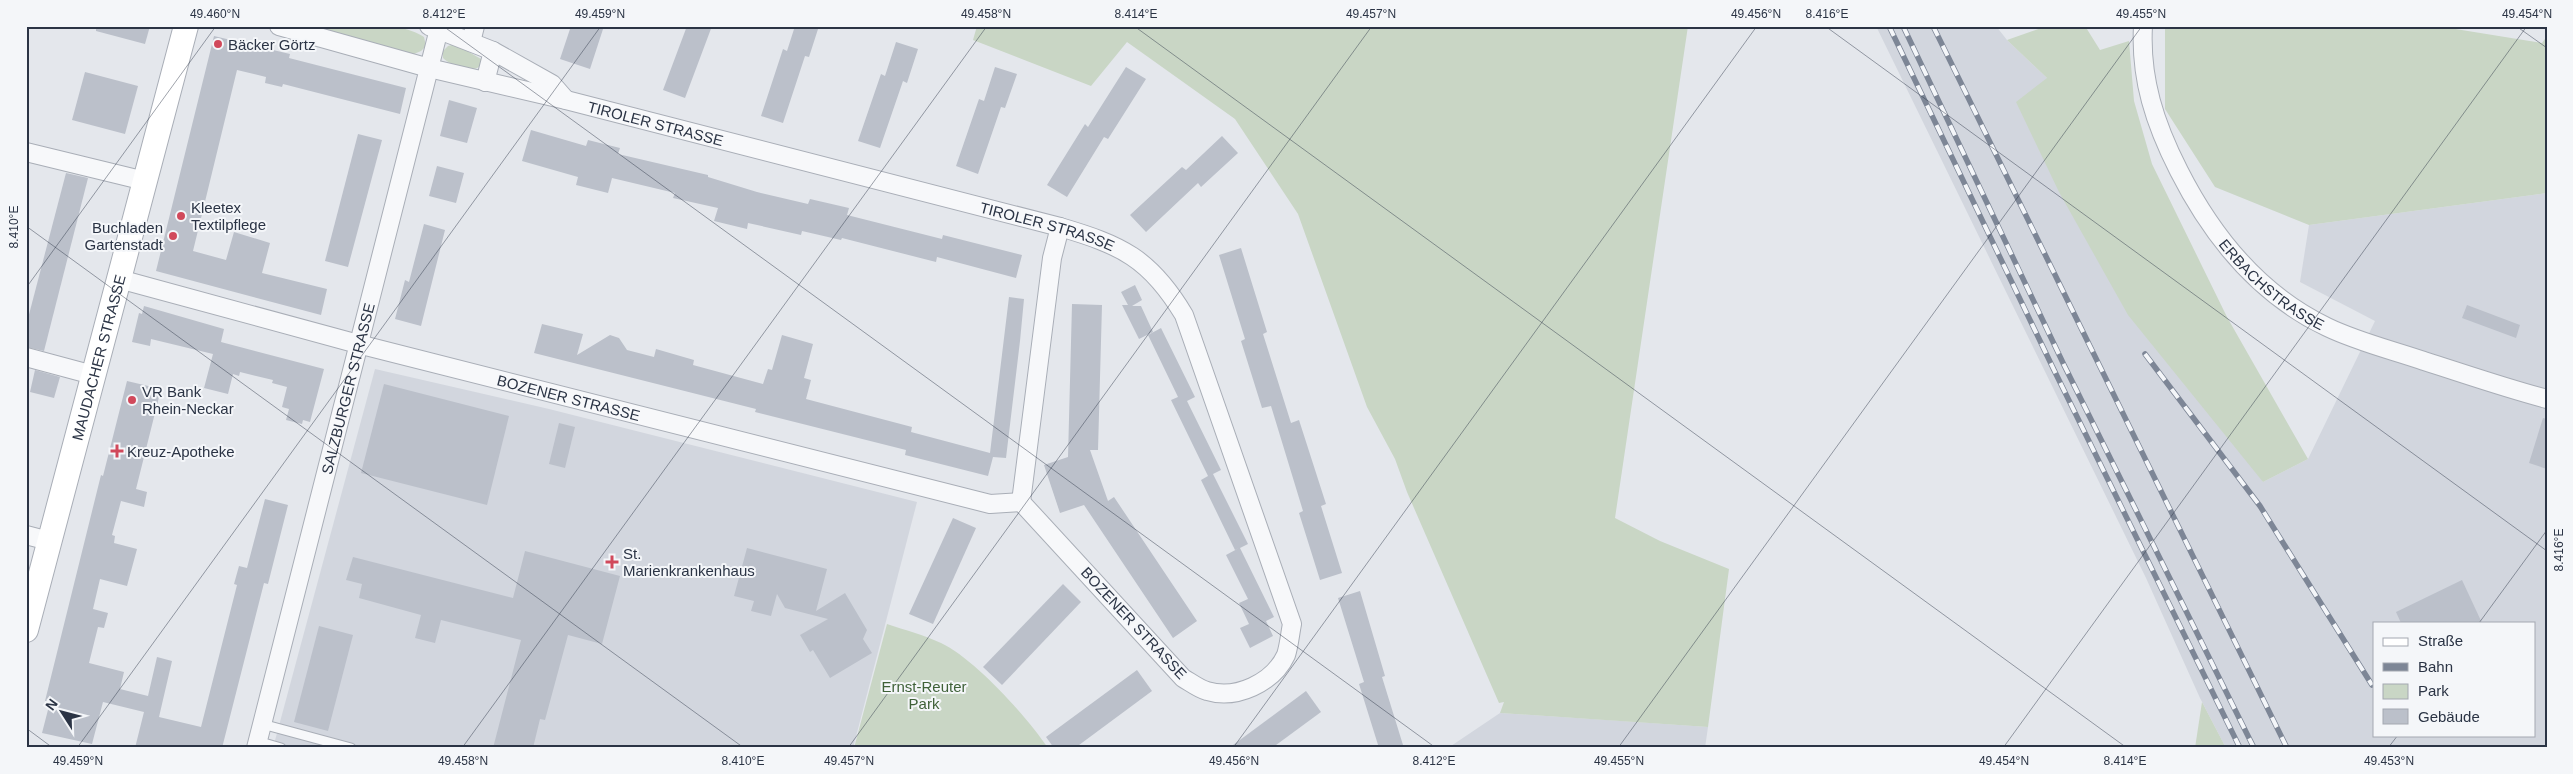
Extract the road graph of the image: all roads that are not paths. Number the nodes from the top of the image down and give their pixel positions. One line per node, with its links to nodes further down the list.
1 (186, 26): 11 (main road, MAUDACHER STRASSE)
2 (279, 26): 7 (street, TIROLER STRASSE)
3 (2142, 26): 17 (street, ERBACHSTRASSE)
4 (434, 28): 5 (street); 7 (street, SALZBURGER STRASSE)
5 (473, 34): 6 (street)
6 (493, 52): 8 (street); 9 (street)
7 (428, 68): 8 (street, TIROLER STRASSE); 14 (street, SALZBURGER STRASSE)
8 (485, 82): 9 (street, TIROLER STRASSE)
9 (566, 100): 12 (street, TIROLER STRASSE)
10 (26, 152): 11 (street)
11 (145, 181): 13 (main road, MAUDACHER STRASSE)
12 (1060, 227): 18 (street); 21 (street, TIROLER STRASSE)
13 (119, 279): 14 (street, BOZENER STRASSE); 16 (main road, MAUDACHER STRASSE)
14 (358, 344): 18 (street, BOZENER STRASSE); 23 (street, SALZBURGER STRASSE)
15 (26, 357): 16 (street)
16 (93, 375): 20 (main road, MAUDACHER STRASSE)
17 (2547, 399)
18 (1021, 502): 21 (street, BOZENER STRASSE)
19 (26, 535): 20 (street)
20 (49, 541): 22 (main road, MAUDACHER STRASSE)
21 (1292, 624)
22 (26, 630)
23 (262, 724): 24 (street, SALZBURGER STRASSE); 26 (lane)
24 (257, 745): 25 (lane)
25 (281, 748)
26 (351, 748)

